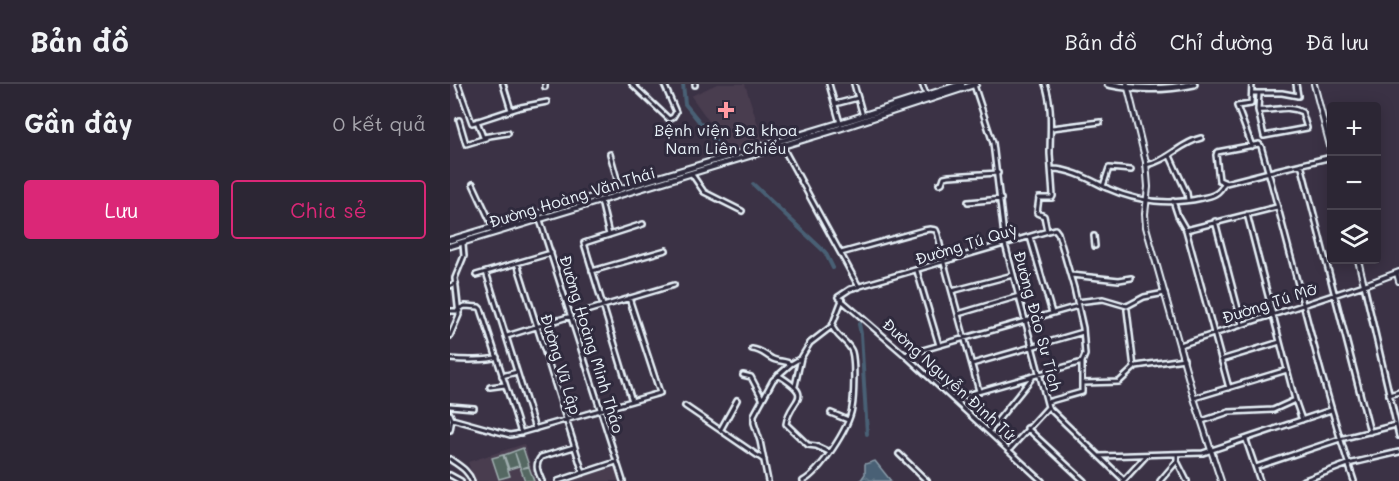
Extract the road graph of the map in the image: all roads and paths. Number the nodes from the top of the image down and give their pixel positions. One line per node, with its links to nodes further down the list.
1 (459, 84): 28 (street)
2 (503, 84): 24 (street)
3 (632, 84): 4 (street)
4 (664, 84)
5 (829, 84): 23 (street)
6 (854, 84): 21 (street)
7 (922, 84): 20 (street)
8 (962, 84): 20 (main road, Đường Hoàng Văn Thái)
9 (975, 84): 36 (main road, Đường Hoàng Văn Thái); 48 (street, Đường Đào Sư Tích)
10 (1045, 84): 31 (street)
11 (1108, 84): 17 (highway)
12 (1194, 84): 16 (highway)
13 (1252, 84): 18 (street)
14 (1296, 84): 19 (street)
15 (1314, 84): 33 (street)
16 (1186, 85): 17 (highway)
17 (1127, 86): 43 (street)
18 (1252, 93): 19 (street); 37 (street)
19 (1259, 93): 25 (street)
20 (927, 96): 26 (main road, Đường Hoàng Văn Thái)
21 (858, 98): 23 (street); 26 (street)
22 (547, 102): 24 (street)
23 (835, 104): 30 (street)
24 (510, 110): 28 (street)
25 (1258, 110): 25 (street)
26 (863, 116): 30 (main road, Đường Hoàng Văn Thái)
27 (459, 120): 34 (street)
28 (477, 121): 34 (street)
29 (1101, 122): 31 (street)
30 (840, 123): 38 (main road, Đường Hoàng Văn Thái)
31 (1052, 128): 44 (street)
32 (508, 133): 34 (street)
33 (1327, 136)
34 (486, 138)
35 (1201, 138): 40 (street)
36 (781, 145): 38 (main road, Đường Hoàng Văn Thái); 79 (street)
37 (1252, 146): 46 (street); 49 (street)
38 (748, 152): 47 (main road, Đường Hoàng Văn Thái); 53 (main road, Đường Hoàng Văn Thái)
39 (610, 154): 53 (street)
40 (1170, 156): 43 (street); 58 (street)
41 (1327, 157): 42 (street)
42 (1301, 164): 46 (street); 99 (street)
43 (1146, 165): 55 (street)
44 (1052, 169): 52 (street); 68 (street)
45 (1131, 170): 52 (street)
46 (1269, 172): 49 (street); 60 (street)
47 (691, 173): 56 (main road, Đường Hoàng Văn Thái); 61 (street)
48 (998, 173): 51 (street); 54 (street, Đường Đào Sư Tích)
49 (1225, 183): 58 (street)
50 (473, 184): 66 (street, Đường Hoàng Văn Thái)
51 (939, 184)
52 (1103, 186): 55 (street)
53 (620, 190): 63 (main road, Đường Hoàng Văn Thái)
54 (1001, 199): 59 (street); 74 (street, Đường Đào Sư Tích)
55 (1146, 199): 57 (street); 98 (street)
56 (601, 201): 63 (main road, Đường Hoàng Văn Thái); 69 (street)
57 (1173, 201): 58 (street); 67 (street)
58 (1188, 201)
59 (968, 202)
60 (1277, 207): 62 (street); 104 (street)
61 (742, 211)
62 (1247, 214): 64 (street); 112 (street)
63 (539, 217): 66 (main road, Đường Hoàng Văn Thái); 73 (main road, Đường Hoàng Văn Thái); 78 (street, Đường Hoàng Minh Thảo)
64 (1215, 221): 67 (street); 115 (street)
65 (643, 224): 69 (street)
66 (494, 228): 72 (main road, Đường Hoàng Văn Thái)
67 (1186, 230): 119 (street)
68 (1047, 231): 71 (street, Đường Tú Quỳ); 89 (street)
69 (609, 235): 85 (street)
70 (1094, 236): 76 (street)
71 (1030, 237): 74 (street, Đường Tú Quỳ); 110 (street)
72 (451, 239)
73 (463, 244): 75 (main road, Đường Hoàng Văn Thái); 92 (street)
74 (1005, 244): 80 (street, Đường Tú Quỳ); 88 (street, Đường Đào Sư Tích)
75 (450, 246)
76 (1095, 246)
77 (666, 250): 85 (street)
78 (551, 253): 81 (street); 113 (street, Đường Hoàng Minh Thảo)
79 (842, 253): 80 (street); 96 (street)
80 (944, 262): 83 (street, Đường Tú Quỳ); 97 (street)
81 (517, 263): 84 (street); 117 (street, Đường Vũ Lập)
82 (1359, 264): 94 (street)
83 (917, 271): 96 (street, Đường Tú Quỳ); 124 (street)
84 (486, 272): 87 (street); 121 (street)
85 (592, 272): 105 (street)
86 (1398, 272): 91 (street); 94 (street, Đường Tú Mỡ)
87 (476, 275)
88 (1013, 275): 97 (street); 100 (street, Đường Đào Sư Tích)
89 (1071, 275): 90 (street); 103 (street)
90 (1131, 278)
91 (1399, 281)
92 (456, 283): 95 (street); 106 (street)
93 (674, 285): 101 (street)
94 (1364, 285): 99 (street, Đường Tú Mỡ); 152 (street)
95 (450, 286)
96 (858, 287): 102 (street, Đường Tú Quỳ)
97 (952, 291): 111 (street)
98 (1165, 293): 103 (street); 125 (street)
99 (1334, 294): 104 (street, Đường Tú Mỡ); 178 (street)
100 (1019, 296): 111 (street); 114 (street, Đường Đào Sư Tích)
101 (629, 298): 105 (street); 158 (street)
102 (840, 298): 116 (street); 128 (street, Đường Nguyễn Đình Tứ)
103 (1078, 304): 110 (street); 118 (street)
104 (1302, 304): 112 (street, Đường Tú Mỡ); 163 (street)
105 (603, 306): 109 (street); 158 (street)
106 (460, 310): 108 (street); 120 (street); 129 (street)
107 (1127, 310): 137 (street)
108 (450, 311)
109 (583, 312)
110 (1052, 313): 114 (street)
111 (958, 314): 122 (street)
112 (1272, 315): 115 (street, Đường Tú Mỡ); 123 (street)
113 (571, 316): 117 (street); 164 (street, Đường Hoàng Minh Thảo)
114 (1026, 321): 122 (street); 126 (street, Đường Đào Sư Tích)
115 (1242, 325): 119 (street, Đường Tú Mỡ)
116 (832, 326): 130 (street); 168 (street)
117 (537, 327): 121 (street); 170 (street, Đường Vũ Lập)
118 (1083, 332): 126 (street); 134 (street)
119 (1214, 334): 125 (street, Đường Tú Mỡ); 133 (street)
120 (450, 336)
121 (507, 336): 139 (street)
122 (964, 338): 124 (street); 136 (street)
123 (1280, 342): 133 (street); 138 (street)
124 (939, 345): 128 (street)
125 (1180, 345): 132 (street)
126 (1033, 347): 136 (street); 140 (street, Đường Đào Sư Tích)
127 (752, 349): 135 (street)
128 (905, 355): 155 (street, Đường Nguyễn Đình Tứ)
129 (497, 357): 131 (street); 143 (street)
130 (801, 358): 135 (street); 147 (street)
131 (450, 359)
132 (1184, 359): 137 (street); 154 (street)
133 (1221, 360): 149 (street)
134 (1082, 362): 140 (street); 145 (street)
135 (791, 364): 142 (street)
136 (972, 364): 150 (street)
137 (1134, 368): 145 (street)
138 (1288, 370): 149 (street); 157 (street)
139 (517, 372): 143 (street); 174 (street)
140 (1040, 374): 144 (street); 159 (street, Đường Đào Sư Tích)
141 (743, 375): 153 (street)
142 (778, 375): 147 (street); 153 (street)
143 (502, 376): 146 (street)
144 (1034, 377): 150 (street); 177 (street)
145 (1083, 383): 159 (street)
146 (505, 385): 148 (street); 179 (street)
147 (795, 386): 186 (street)
148 (490, 387)
149 (1229, 388): 154 (street)
150 (979, 391): 155 (street)
151 (1399, 392): 152 (street)
152 (1389, 394): 172 (street)
153 (762, 398): 193 (street)
154 (1194, 398): 171 (street)
155 (953, 399): 177 (street, Đường Nguyễn Đình Tứ)
156 (737, 400): 175 (street)
157 (1295, 400): 169 (street); 171 (street)
158 (632, 401): 164 (street)
159 (1047, 405): 173 (street); 190 (street, Đường Đào Sư Tích)
160 (450, 406): 162 (street)
161 (685, 406): 175 (street)
162 (474, 408)
163 (1331, 410): 169 (street); 181 (street)
164 (601, 411): 170 (street); 195 (street, Đường Hoàng Minh Thảo)
165 (831, 413): 168 (street)
166 (450, 414): 167 (street)
167 (452, 419): 176 (street); 179 (street)
168 (848, 420): 186 (street)
169 (1302, 420): 182 (street)
170 (566, 421): 174 (street); 183 (street, Đường Vũ Lập)
171 (1202, 421): 185 (street)
172 (1396, 425): 178 (street); 180 (street)
173 (1027, 428): 184 (street); 210 (street)
174 (535, 429): 179 (street)
175 (721, 429): 193 (street)
176 (450, 430)
177 (988, 431): 184 (street, Đường Nguyễn Đình Tứ)
178 (1370, 432): 181 (street)
179 (521, 433)
180 (1399, 436)
181 (1340, 439): 196 (street); 197 (street)
182 (1246, 440): 185 (street); 197 (street)
183 (574, 447): 198 (street, Đường Vũ Lập); 203 (street)
184 (1008, 450): 209 (street, Đường Nguyễn Đình Tứ)
185 (1213, 451): 189 (street); 214 (street)
186 (829, 452): 207 (street)
187 (1399, 452): 196 (street)
188 (899, 454): 208 (street)
189 (1177, 455): 191 (street); 194 (street)
190 (1098, 456): 191 (street); 211 (street, Đường Đào Sư Tích)
191 (1146, 456): 211 (street)
192 (450, 459): 202 (street)
193 (764, 460): 200 (street)
194 (1178, 461): 212 (street); 213 (street)
195 (617, 462): 198 (street); 205 (street, Đường Hoàng Minh Thảo)
196 (1348, 464): 216 (street); 217 (street)
197 (1256, 467): 215 (street)
198 (583, 473): 204 (street)
199 (450, 475): 201 (street)
200 (768, 480): 206 (street)
201 (461, 481)
202 (472, 481)
203 (542, 481)
204 (558, 481)
205 (622, 481)
206 (773, 481)
207 (803, 481)
208 (927, 481)
209 (1042, 481)
210 (1084, 481)
211 (1123, 481)
212 (1160, 481)
213 (1187, 481)
214 (1221, 481)
215 (1260, 481)
216 (1302, 481)
217 (1354, 481)

